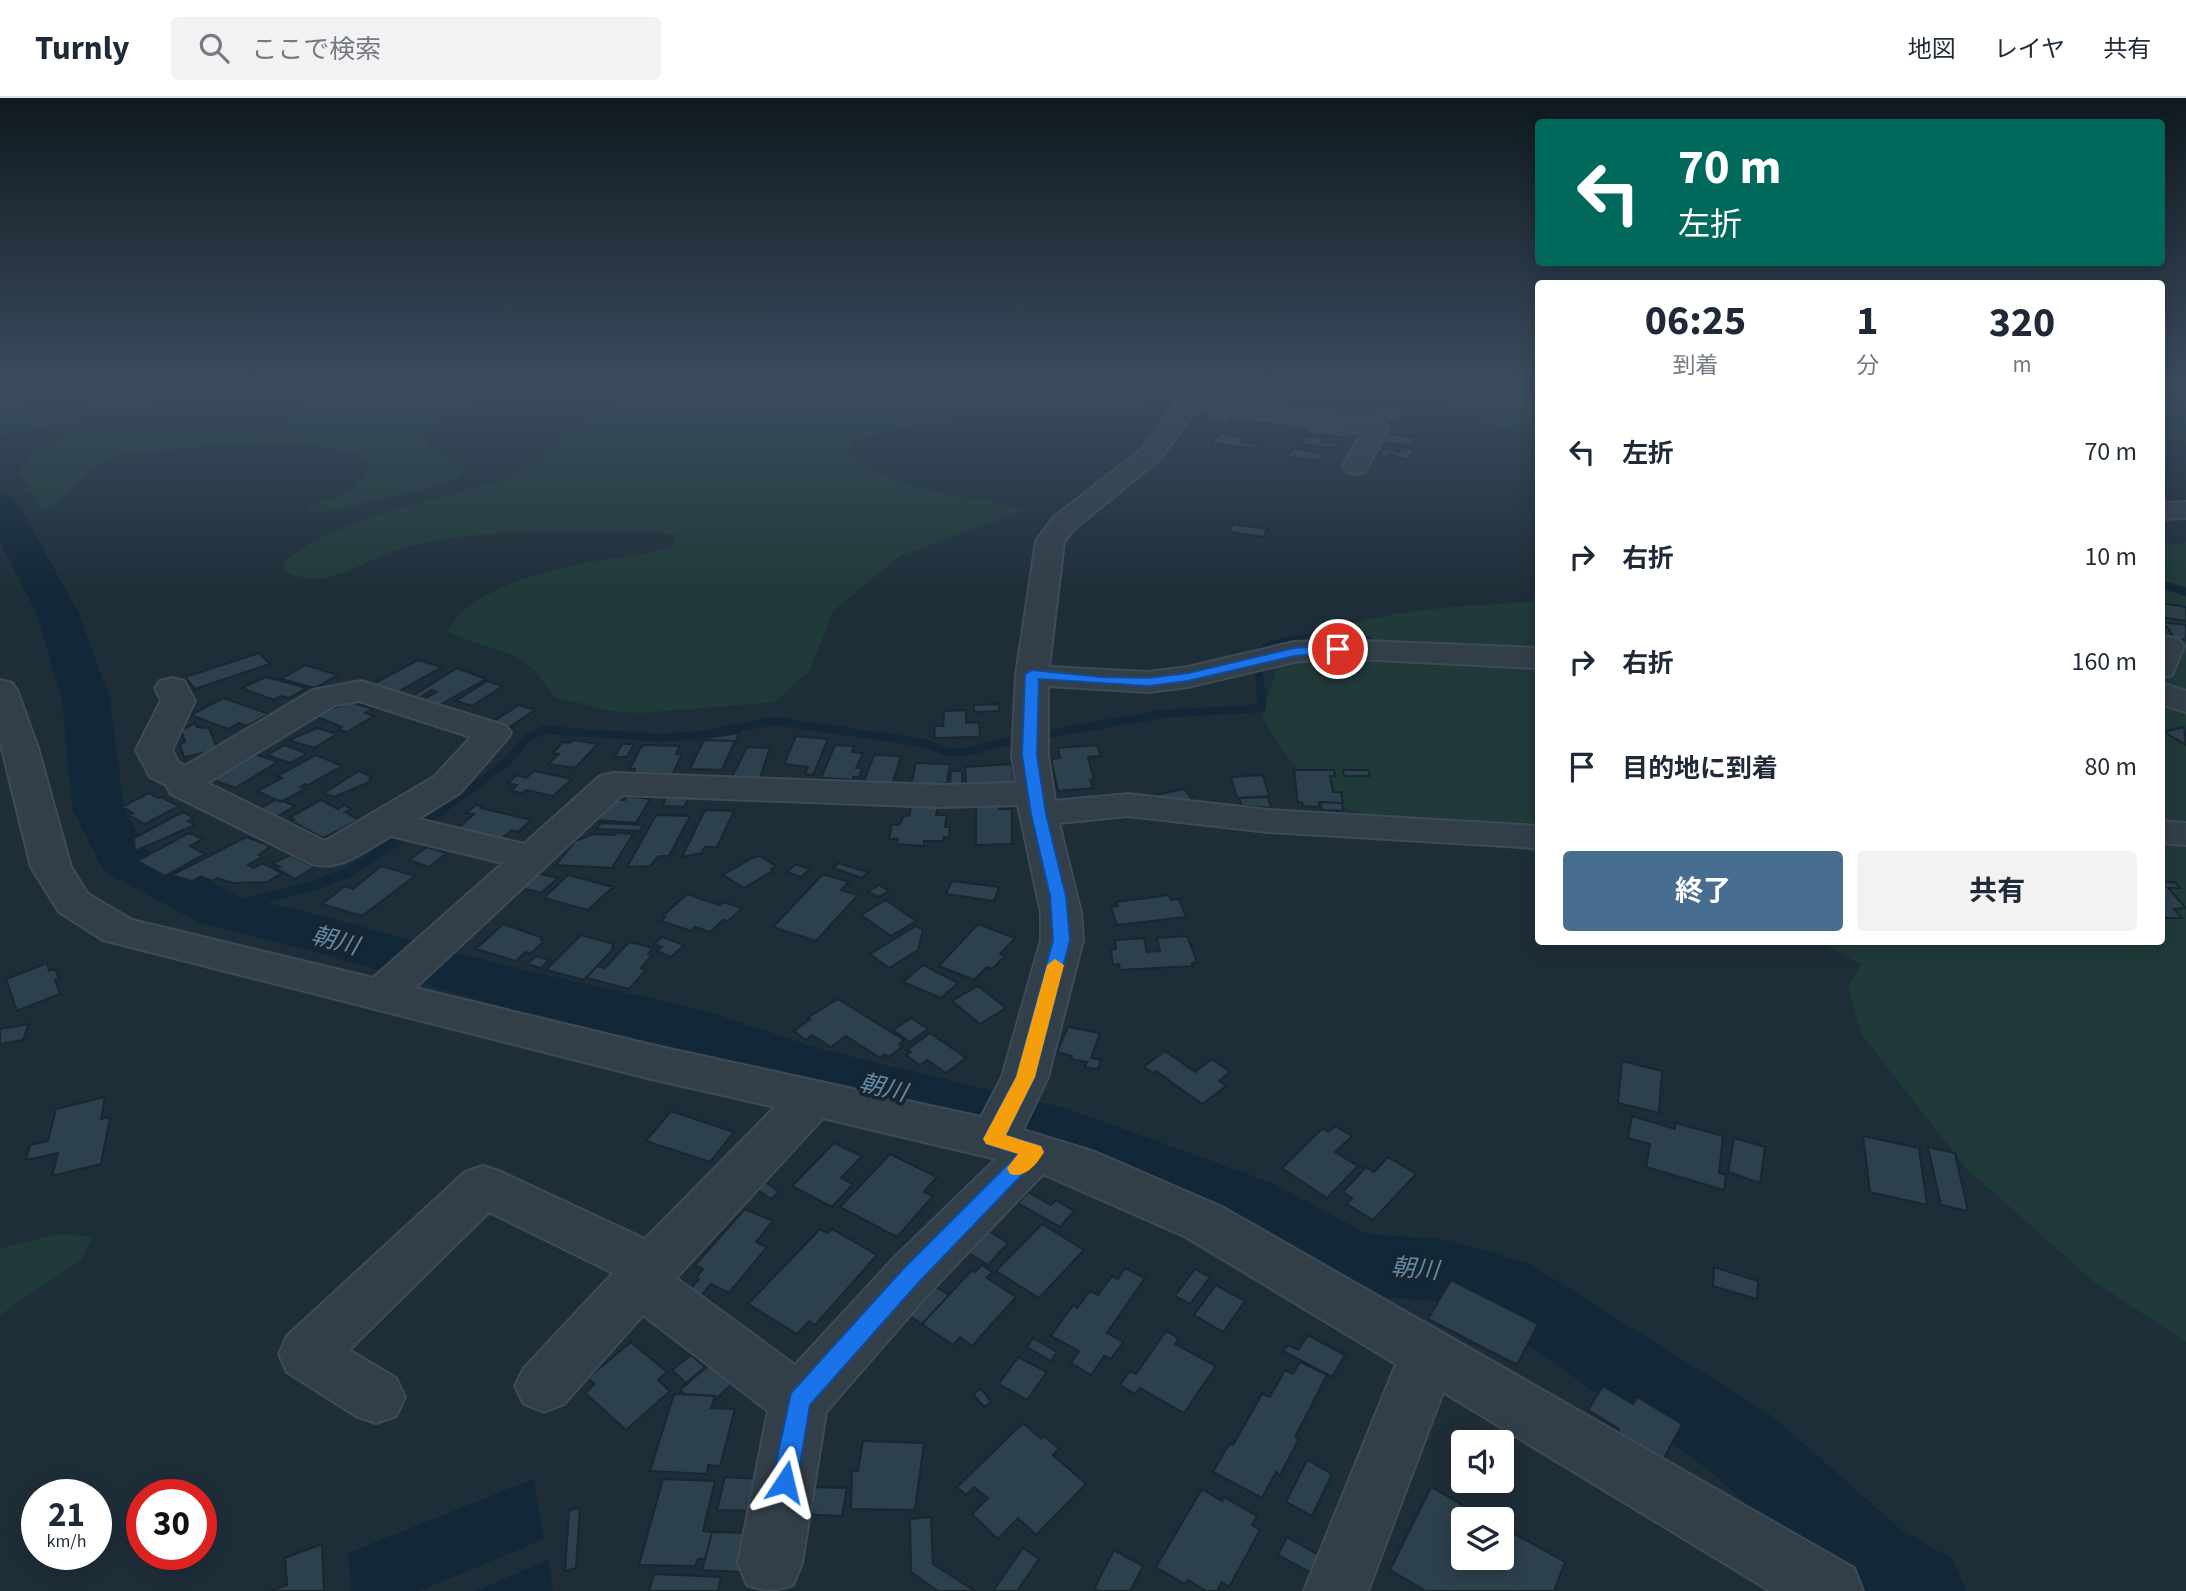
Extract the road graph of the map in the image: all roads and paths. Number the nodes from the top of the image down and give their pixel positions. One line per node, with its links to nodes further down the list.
1 (1152, 453): 7 (street)
2 (1363, 453): 3 (street)
3 (1356, 466)
4 (2186, 510): 5 (street)
5 (2165, 511)
6 (1535, 658): 7 (street)
7 (1032, 674): 14 (street)
8 (172, 688): 13 (street)
9 (0, 690): 12 (street)
10 (2165, 694): 11 (street)
11 (2186, 702)
12 (10, 758): 20 (street)
13 (186, 781): 15 (street); 15 (street)
14 (1036, 804): 18 (street); 19 (street); 22 (street)
15 (403, 827): 19 (street)
16 (2165, 832): 17 (street)
17 (2186, 834)
18 (1535, 837)
19 (532, 858): 20 (street)
20 (409, 971): 21 (street)
21 (812, 1099): 22 (street); 23 (street)
22 (1012, 1127): 24 (street); 27 (street)
23 (646, 1274): 25 (street); 26 (street); 27 (street)
24 (1428, 1356): 29 (street); 30 (street)
25 (544, 1386)
26 (376, 1397)
27 (799, 1401): 28 (street)
28 (770, 1563)
29 (1336, 1591)
30 (1831, 1591)

